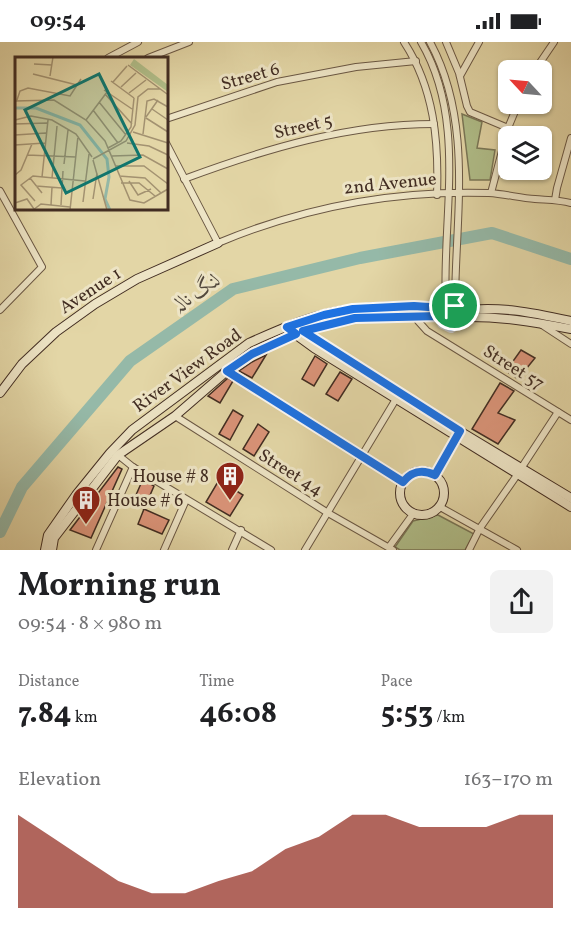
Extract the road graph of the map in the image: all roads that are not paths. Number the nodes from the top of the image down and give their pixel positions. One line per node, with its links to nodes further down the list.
1 (138, 42): 9 (street)
2 (189, 42): 12 (street)
3 (404, 42): 14 (street)
4 (421, 42): 24 (street)
5 (430, 42): 25 (street)
6 (446, 42): 15 (street)
7 (479, 42): 15 (street)
8 (554, 42): 13 (street)
9 (122, 51): 10 (street); 11 (street)
10 (110, 57)
11 (125, 57)
12 (151, 57)
13 (542, 60)
14 (416, 61): 16 (street, Street 6); 17 (street)
15 (460, 76): 18 (street)
16 (168, 118)
17 (434, 124): 22 (street, Street 5); 26 (street)
18 (503, 126)
19 (571, 138): 28 (street)
20 (168, 147): 22 (street)
21 (498, 166): 23 (street)
22 (184, 179): 30 (street)
23 (491, 193): 25 (street, 2nd Avenue); 28 (street, 2nd Avenue)
24 (448, 194): 25 (street, 2nd Avenue); 26 (street, 2nd Avenue); 31 (street)
25 (459, 194): 31 (street)
26 (437, 195): 30 (street, 2nd Avenue)
27 (1, 196): 32 (street)
28 (555, 200): 29 (street, 2nd Avenue)
29 (571, 203)
30 (218, 243): 41 (street, Avenue 1)
31 (451, 308): 33 (street, River View Road); 34 (street, River View Road); 35 (street, River View Road); 36 (street, River View Road)
32 (0, 310)
33 (417, 315): 38 (street, River View Road); 43 (street, Street 57)
34 (571, 321)
35 (539, 323): 37 (street, River View Road); 39 (street)
36 (291, 326): 38 (street); 62 (street, River View Road)
37 (571, 329)
38 (299, 333): 40 (street, River View Road); 42 (street); 46 (street)
39 (571, 344)
40 (227, 371): 44 (street, River View Road); 48 (street)
41 (0, 393)
42 (396, 399): 46 (street); 48 (street)
43 (558, 412): 45 (street, Street 57); 50 (street)
44 (175, 416): 47 (street, River View Road); 57 (street, Street 44)
45 (571, 420)
46 (459, 434): 50 (street); 51 (street)
47 (118, 455): 49 (street); 63 (street, River View Road)
48 (363, 457): 52 (street); 57 (street)
49 (133, 467): 54 (street); 64 (street)
50 (520, 471): 53 (street); 56 (street); 59 (street)
51 (435, 475): 52 (street); 55 (street)
52 (403, 482): 58 (street)
53 (571, 498)
54 (186, 500): 60 (street); 65 (street)
55 (440, 507): 58 (street); 59 (street)
56 (571, 507)
57 (328, 513): 61 (street, Street 44); 68 (street)
58 (413, 514): 61 (street)
59 (480, 528): 69 (street); 70 (street)
60 (241, 530): 66 (street); 67 (street)
61 (391, 549)
62 (45, 550)
63 (52, 550)
64 (96, 550)
65 (164, 550)
66 (232, 550)
67 (271, 550)
68 (305, 550)
69 (469, 550)
70 (517, 550)

